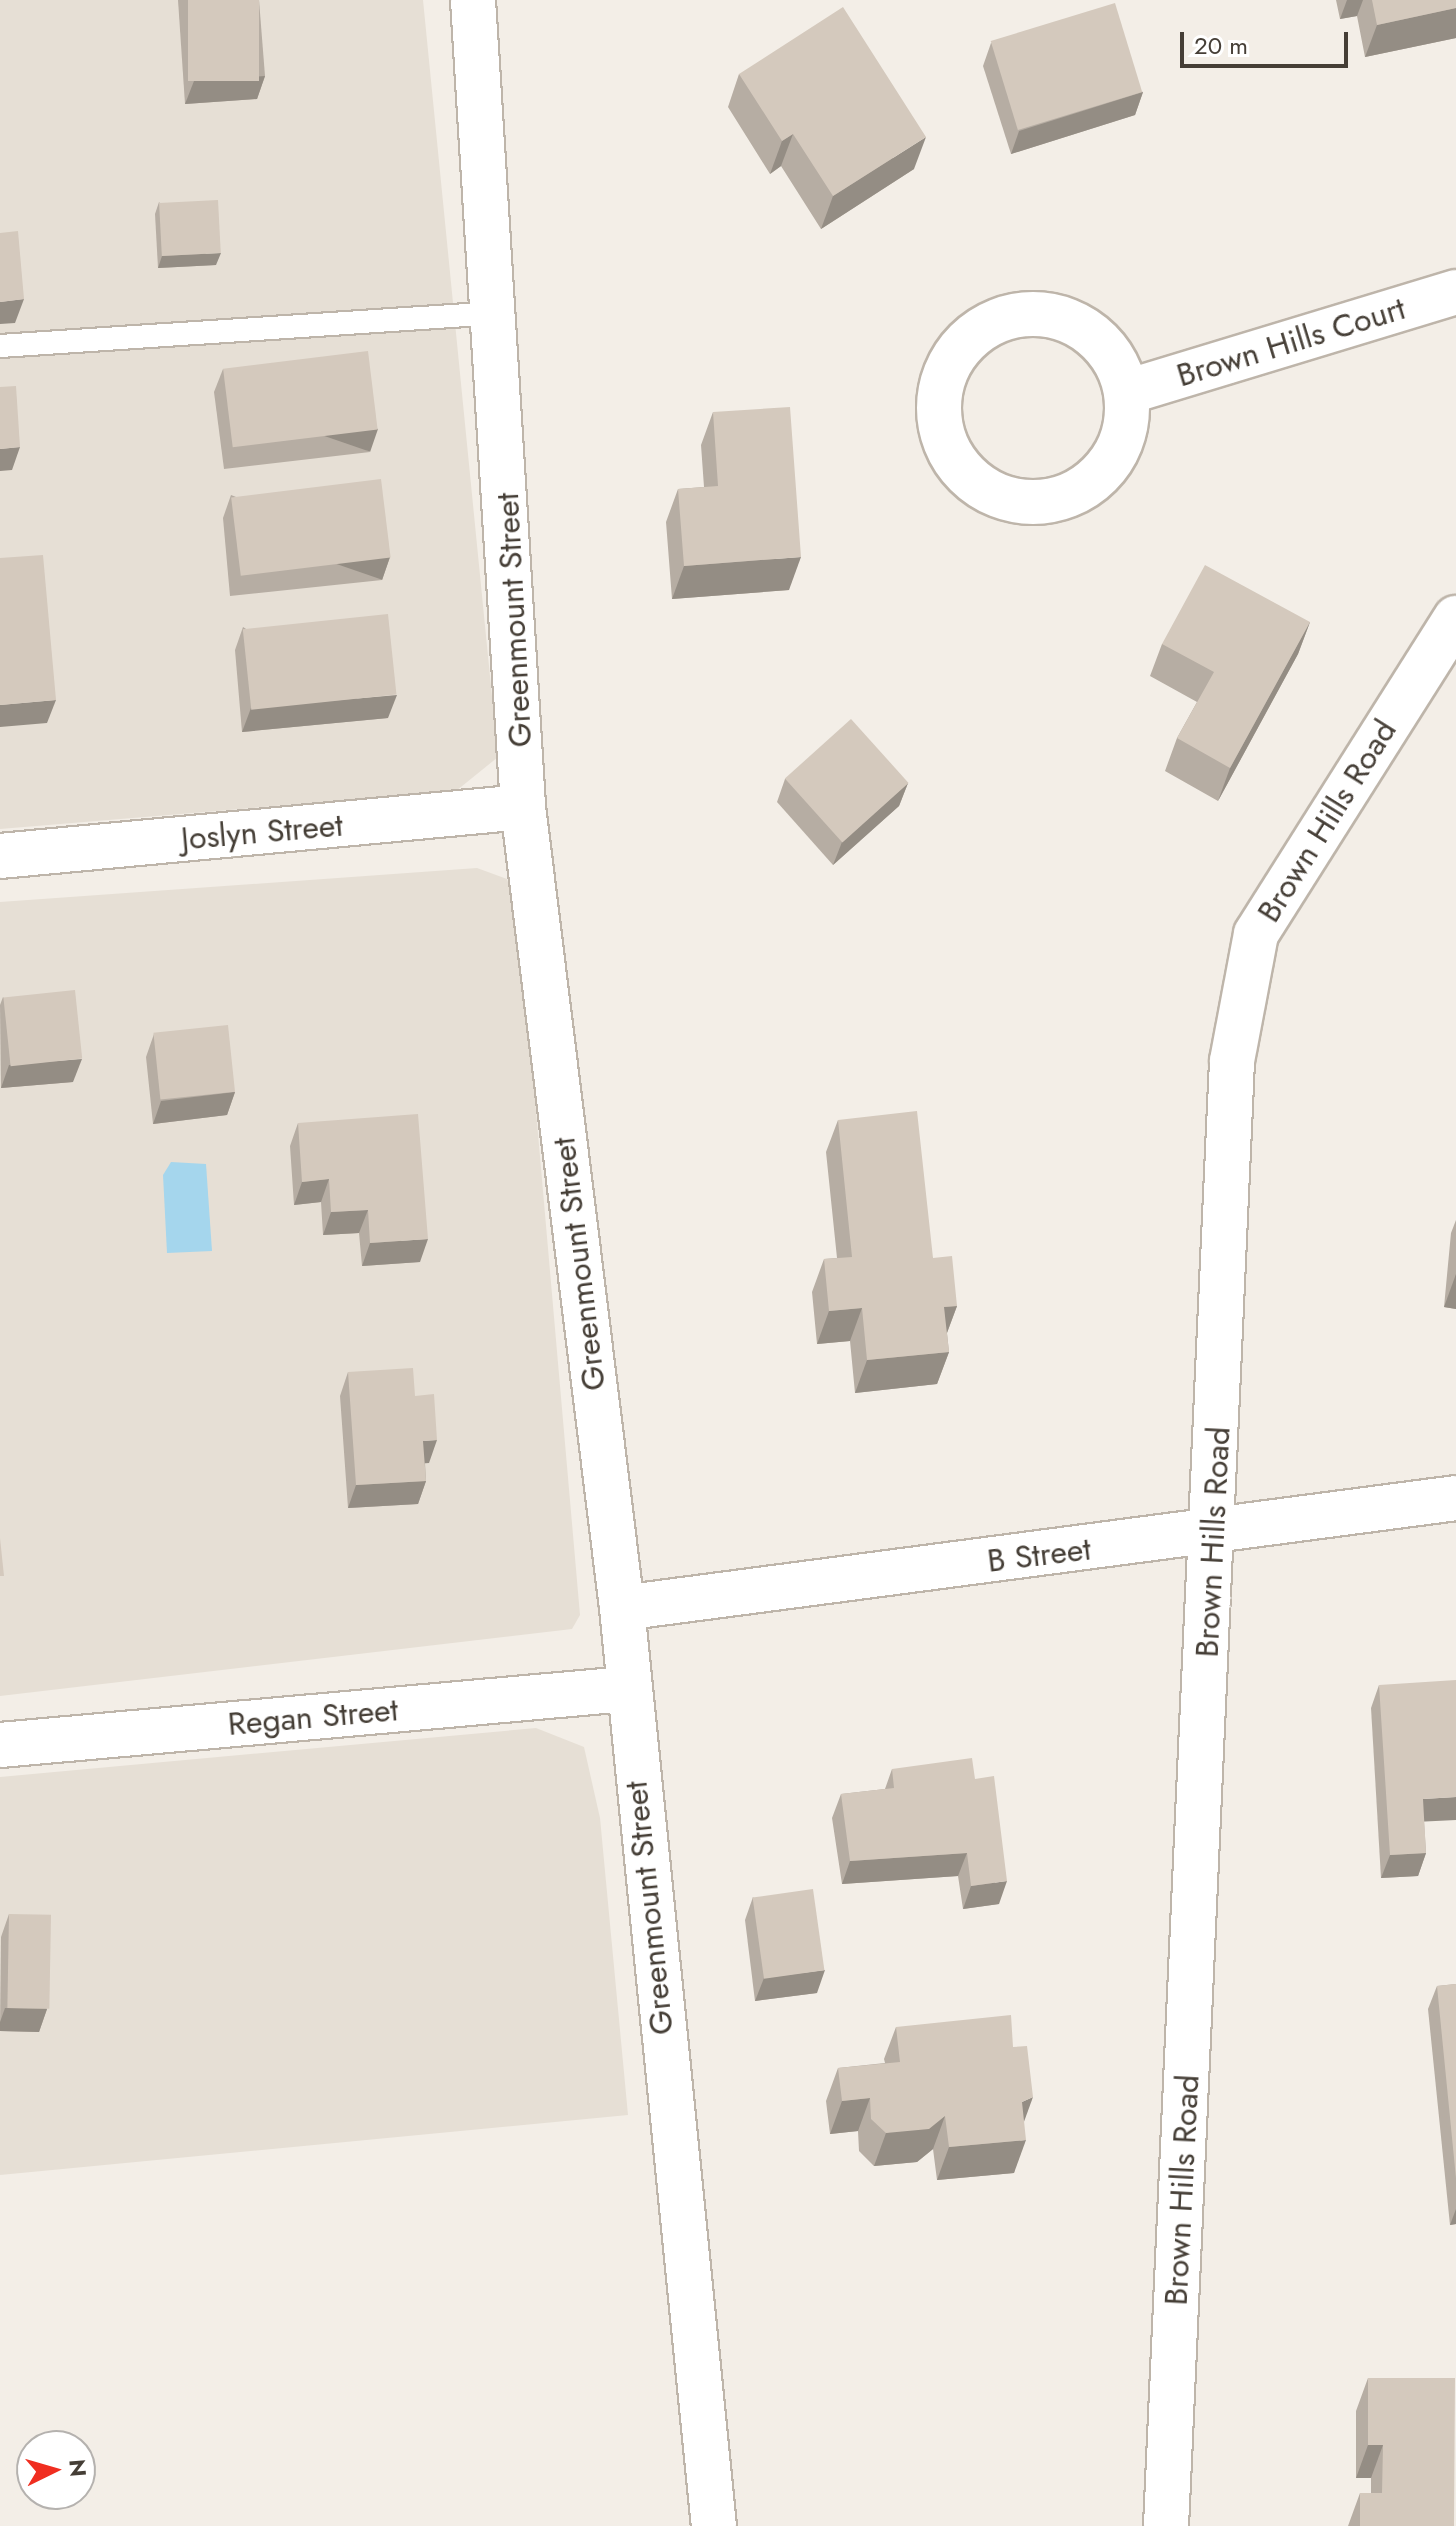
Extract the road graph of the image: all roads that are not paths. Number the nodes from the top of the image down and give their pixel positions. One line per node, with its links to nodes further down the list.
1 (473, 0): 3 (street, Greenmount Street)
2 (1456, 292): 5 (street, Brown Hills Court)
3 (498, 313): 4 (lane); 7 (street, Greenmount Street)
4 (0, 346)
5 (1127, 392): 5 (street)
6 (1456, 618): 10 (street, Brown Hills Road)
7 (523, 807): 8 (street, Joslyn Street); 11 (street, Greenmount Street)
8 (0, 856)
9 (1456, 1498): 10 (street, B Street)
10 (1214, 1532): 11 (street, B Street); 15 (street, Brown Hills Road)
11 (622, 1608): 12 (street, Greenmount Street)
12 (626, 1689): 13 (street, Regan Street); 14 (street, Greenmount Street)
13 (0, 1745)
14 (714, 2526)
15 (1166, 2526)

